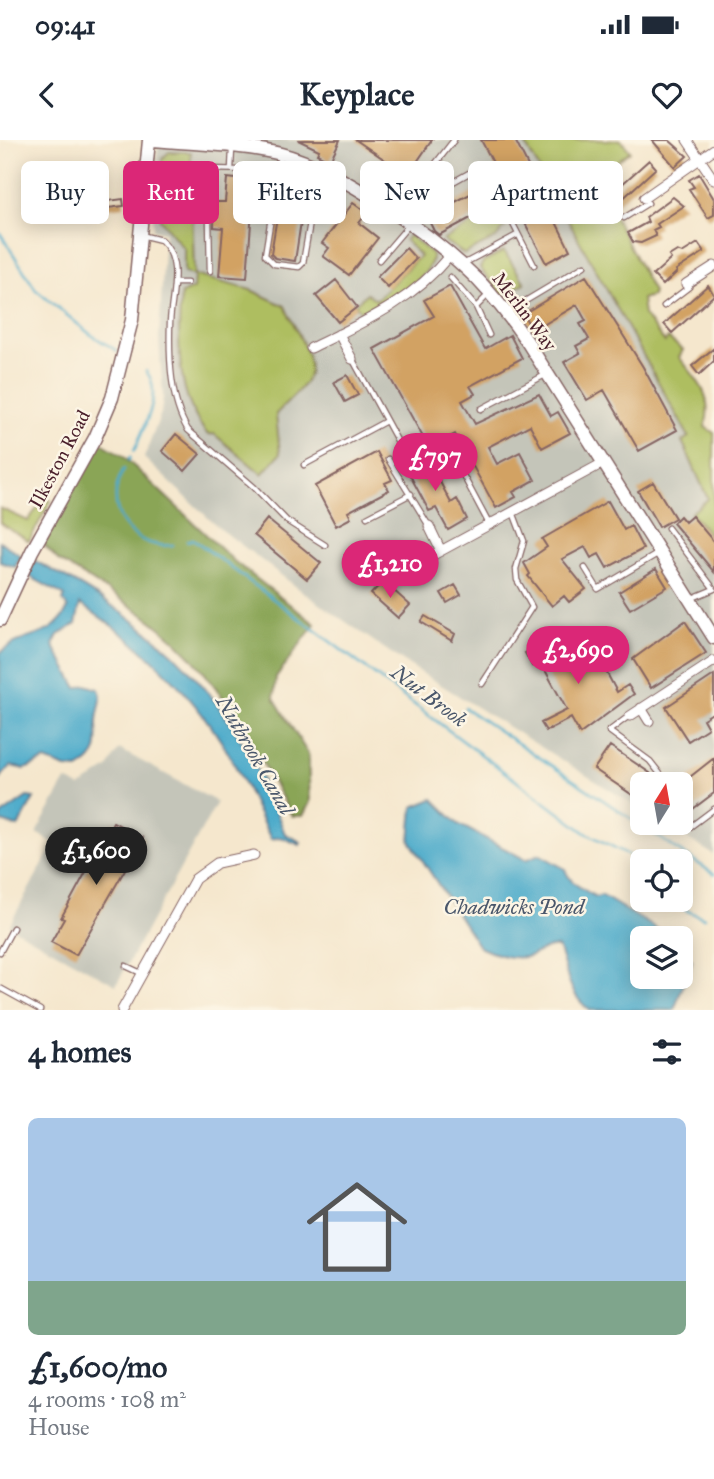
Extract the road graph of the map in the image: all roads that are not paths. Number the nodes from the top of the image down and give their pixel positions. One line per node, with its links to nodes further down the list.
1 (151, 140): 5 (street, Merlin Way); 20 (street, Ilkeston Road)
2 (454, 140): 11 (lane)
3 (687, 140): 8 (street)
4 (261, 145): 5 (street, Merlin Way); 7 (street, Merlin Way)
5 (232, 147): 12 (lane)
6 (714, 149): 8 (street)
7 (281, 154): 9 (lane); 10 (street, Merlin Way)
8 (702, 159): 13 (street); 14 (street)
9 (280, 161)
10 (301, 161)
11 (438, 161)
12 (231, 169): 28 (lane)
13 (714, 180)
14 (645, 199): 15 (lane)
15 (624, 218)
16 (270, 224): 17 (lane)
17 (310, 224)
18 (407, 224): 22 (street, Merlin Way); 23 (lane)
19 (512, 224): 21 (lane)
20 (140, 235): 30 (lane); 62 (street, Ilkeston Road)
21 (517, 235): 24 (lane); 25 (lane)
22 (450, 255): 24 (street, Merlin Way); 37 (street)
23 (379, 260)
24 (462, 265): 33 (street, Merlin Way)
25 (534, 265)
26 (584, 266): 36 (lane)
27 (714, 266): 32 (street)
28 (210, 271)
29 (450, 277): 35 (lane)
30 (174, 283): 31 (lane); 55 (lane)
31 (187, 283)
32 (687, 284): 34 (lane)
33 (490, 293): 35 (lane); 36 (street, Merlin Way)
34 (664, 306)
35 (476, 307): 38 (lane)
36 (506, 312): 41 (street, Merlin Way)
37 (340, 334): 39 (street); 40 (street)
38 (489, 335)
39 (310, 348)
40 (352, 359): 43 (lane)
41 (547, 374): 42 (lane); 47 (street, Merlin Way)
42 (481, 409)
43 (386, 421): 45 (lane); 48 (lane)
44 (449, 447): 52 (lane)
45 (405, 455)
46 (388, 459): 49 (lane)
47 (603, 464): 50 (street); 57 (street, Merlin Way)
48 (304, 465)
49 (411, 494): 51 (lane); 53 (lane)
50 (513, 512): 52 (street); 65 (lane)
51 (367, 517)
52 (490, 525): 56 (street)
53 (429, 526): 56 (street)
54 (668, 528): 60 (lane)
55 (325, 545)
56 (442, 551): 58 (street)
57 (660, 552): 59 (lane); 61 (street, Merlin Way)
58 (424, 560)
59 (585, 568)
60 (714, 589): 61 (lane)
61 (689, 599): 63 (street, Merlin Way)
62 (0, 620)
63 (714, 638)
64 (714, 661): 66 (street)
65 (482, 684)
66 (641, 709): 67 (street); 68 (street)
67 (630, 716): 69 (lane)
68 (649, 721)
69 (659, 772)
70 (714, 809): 71 (lane)
71 (693, 825)
72 (254, 855): 76 (street)
73 (13, 929): 74 (lane)
74 (0, 952)
75 (126, 966): 76 (lane)
76 (142, 974): 79 (street)
77 (0, 988): 78 (lane)
78 (40, 1010)
79 (122, 1010)

